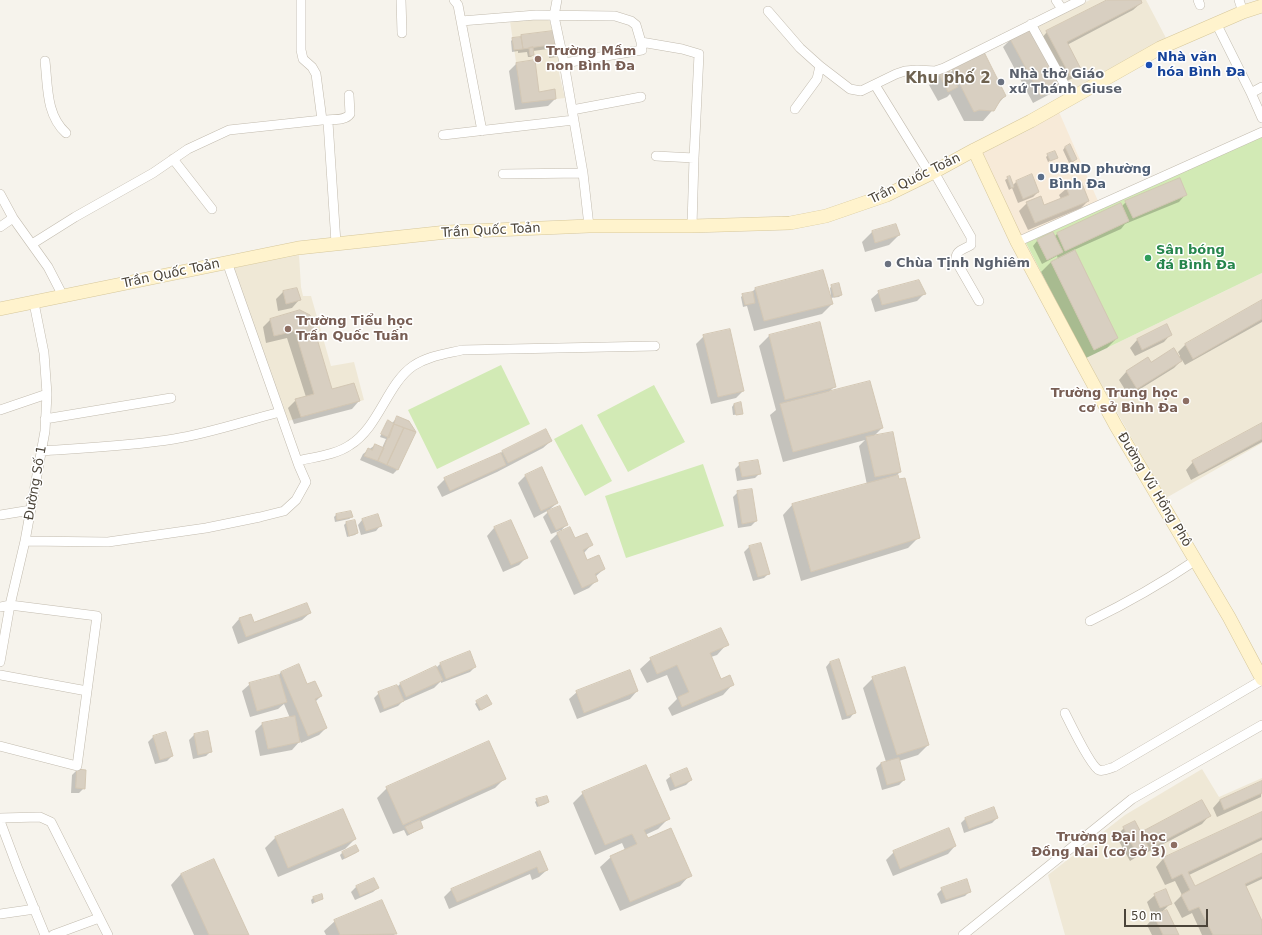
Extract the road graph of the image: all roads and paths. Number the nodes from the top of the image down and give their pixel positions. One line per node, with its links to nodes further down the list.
1 (301, 0): 29 (street)
2 (401, 0): 15 (street)
3 (454, 0): 12 (street)
4 (557, 0): 11 (street)
5 (1056, 0): 9 (street)
6 (1081, 0): 9 (street)
7 (1241, 6): 8 (main road, Trần Quốc Toản); 13 (main road, Trần Quốc Toản)
8 (1262, 6)
9 (1062, 9): 14 (street)
10 (768, 10): 19 (street)
11 (554, 16): 12 (street); 16 (street); 18 (street)
12 (461, 21): 31 (street)
13 (1216, 23): 22 (street); 25 (main road, Trần Quốc Toản)
14 (1031, 24): 20 (street); 25 (street)
15 (402, 33)
16 (642, 42): 18 (street); 37 (street)
17 (45, 62): 33 (street)
18 (564, 63): 26 (street)
19 (820, 66): 20 (street); 27 (street)
20 (875, 85): 40 (street)
21 (1262, 88): 22 (street)
22 (1251, 93): 28 (street)
23 (349, 94): 29 (street)
24 (642, 97): 26 (street)
25 (1072, 98): 35 (main road, Trần Quốc Toản)
26 (572, 110): 30 (street)
27 (795, 110)
28 (1262, 118)
29 (324, 120): 38 (street); 49 (street)
30 (574, 120): 31 (street); 39 (street)
31 (482, 132): 34 (street)
32 (1262, 132): 48 (street)
33 (66, 133)
34 (443, 135)
35 (974, 150): 40 (main road, Trần Quốc Toản); 48 (main road, Đường Vũ Hồng Phô)
36 (656, 156): 37 (street)
37 (694, 158): 47 (street)
38 (173, 159): 43 (street); 50 (street)
39 (583, 173): 41 (street); 46 (street)
40 (932, 173): 47 (main road, Trần Quốc Toản); 53 (street)
41 (503, 174)
42 (0, 194): 44 (street)
43 (212, 209)
44 (13, 218): 45 (street); 50 (street)
45 (0, 226)
46 (589, 226): 47 (main road, Trần Quốc Toản); 49 (main road, Trần Quốc Toản)
47 (692, 226)
48 (1018, 242): 67 (main road, Đường Vũ Hồng Phô)
49 (336, 243): 51 (main road, Trần Quốc Toản)
50 (32, 244): 52 (street)
51 (227, 262): 52 (main road, Trần Quốc Toản); 60 (street)
52 (63, 296): 54 (main road, Trần Quốc Toản)
53 (979, 301)
54 (34, 303): 55 (main road, Trần Quốc Toản); 57 (street, Đường Số 1)
55 (0, 309)
56 (655, 346): 63 (street)
57 (47, 394): 59 (street); 61 (street, Đường Số 1)
58 (171, 398): 61 (street)
59 (0, 410)
60 (280, 412): 62 (street); 63 (street)
61 (45, 419): 62 (street, Đường Số 1)
62 (41, 451): 64 (street, Đường Số 1)
63 (298, 461): 66 (street)
64 (31, 510): 65 (street); 66 (street, Đường Số 1)
65 (0, 515)
66 (26, 541): 68 (street, Đường Số 1)
67 (1196, 560): 70 (street); 73 (main road, Đường Vũ Hồng Phô)
68 (10, 605): 69 (street); 71 (street, Đường Số 1); 74 (street)
69 (0, 607)
70 (1090, 621)
71 (0, 662)
72 (0, 675): 74 (street)
73 (1262, 680): 75 (street)
74 (87, 691): 77 (street)
75 (1065, 713)
76 (1262, 725): 85 (street)
77 (0, 746)
78 (0, 820): 79 (street); 81 (street)
79 (35, 908): 80 (street); 82 (street)
80 (0, 914)
81 (99, 918): 83 (street); 84 (street)
82 (45, 935)
83 (53, 935)
84 (108, 935)
85 (963, 935)

